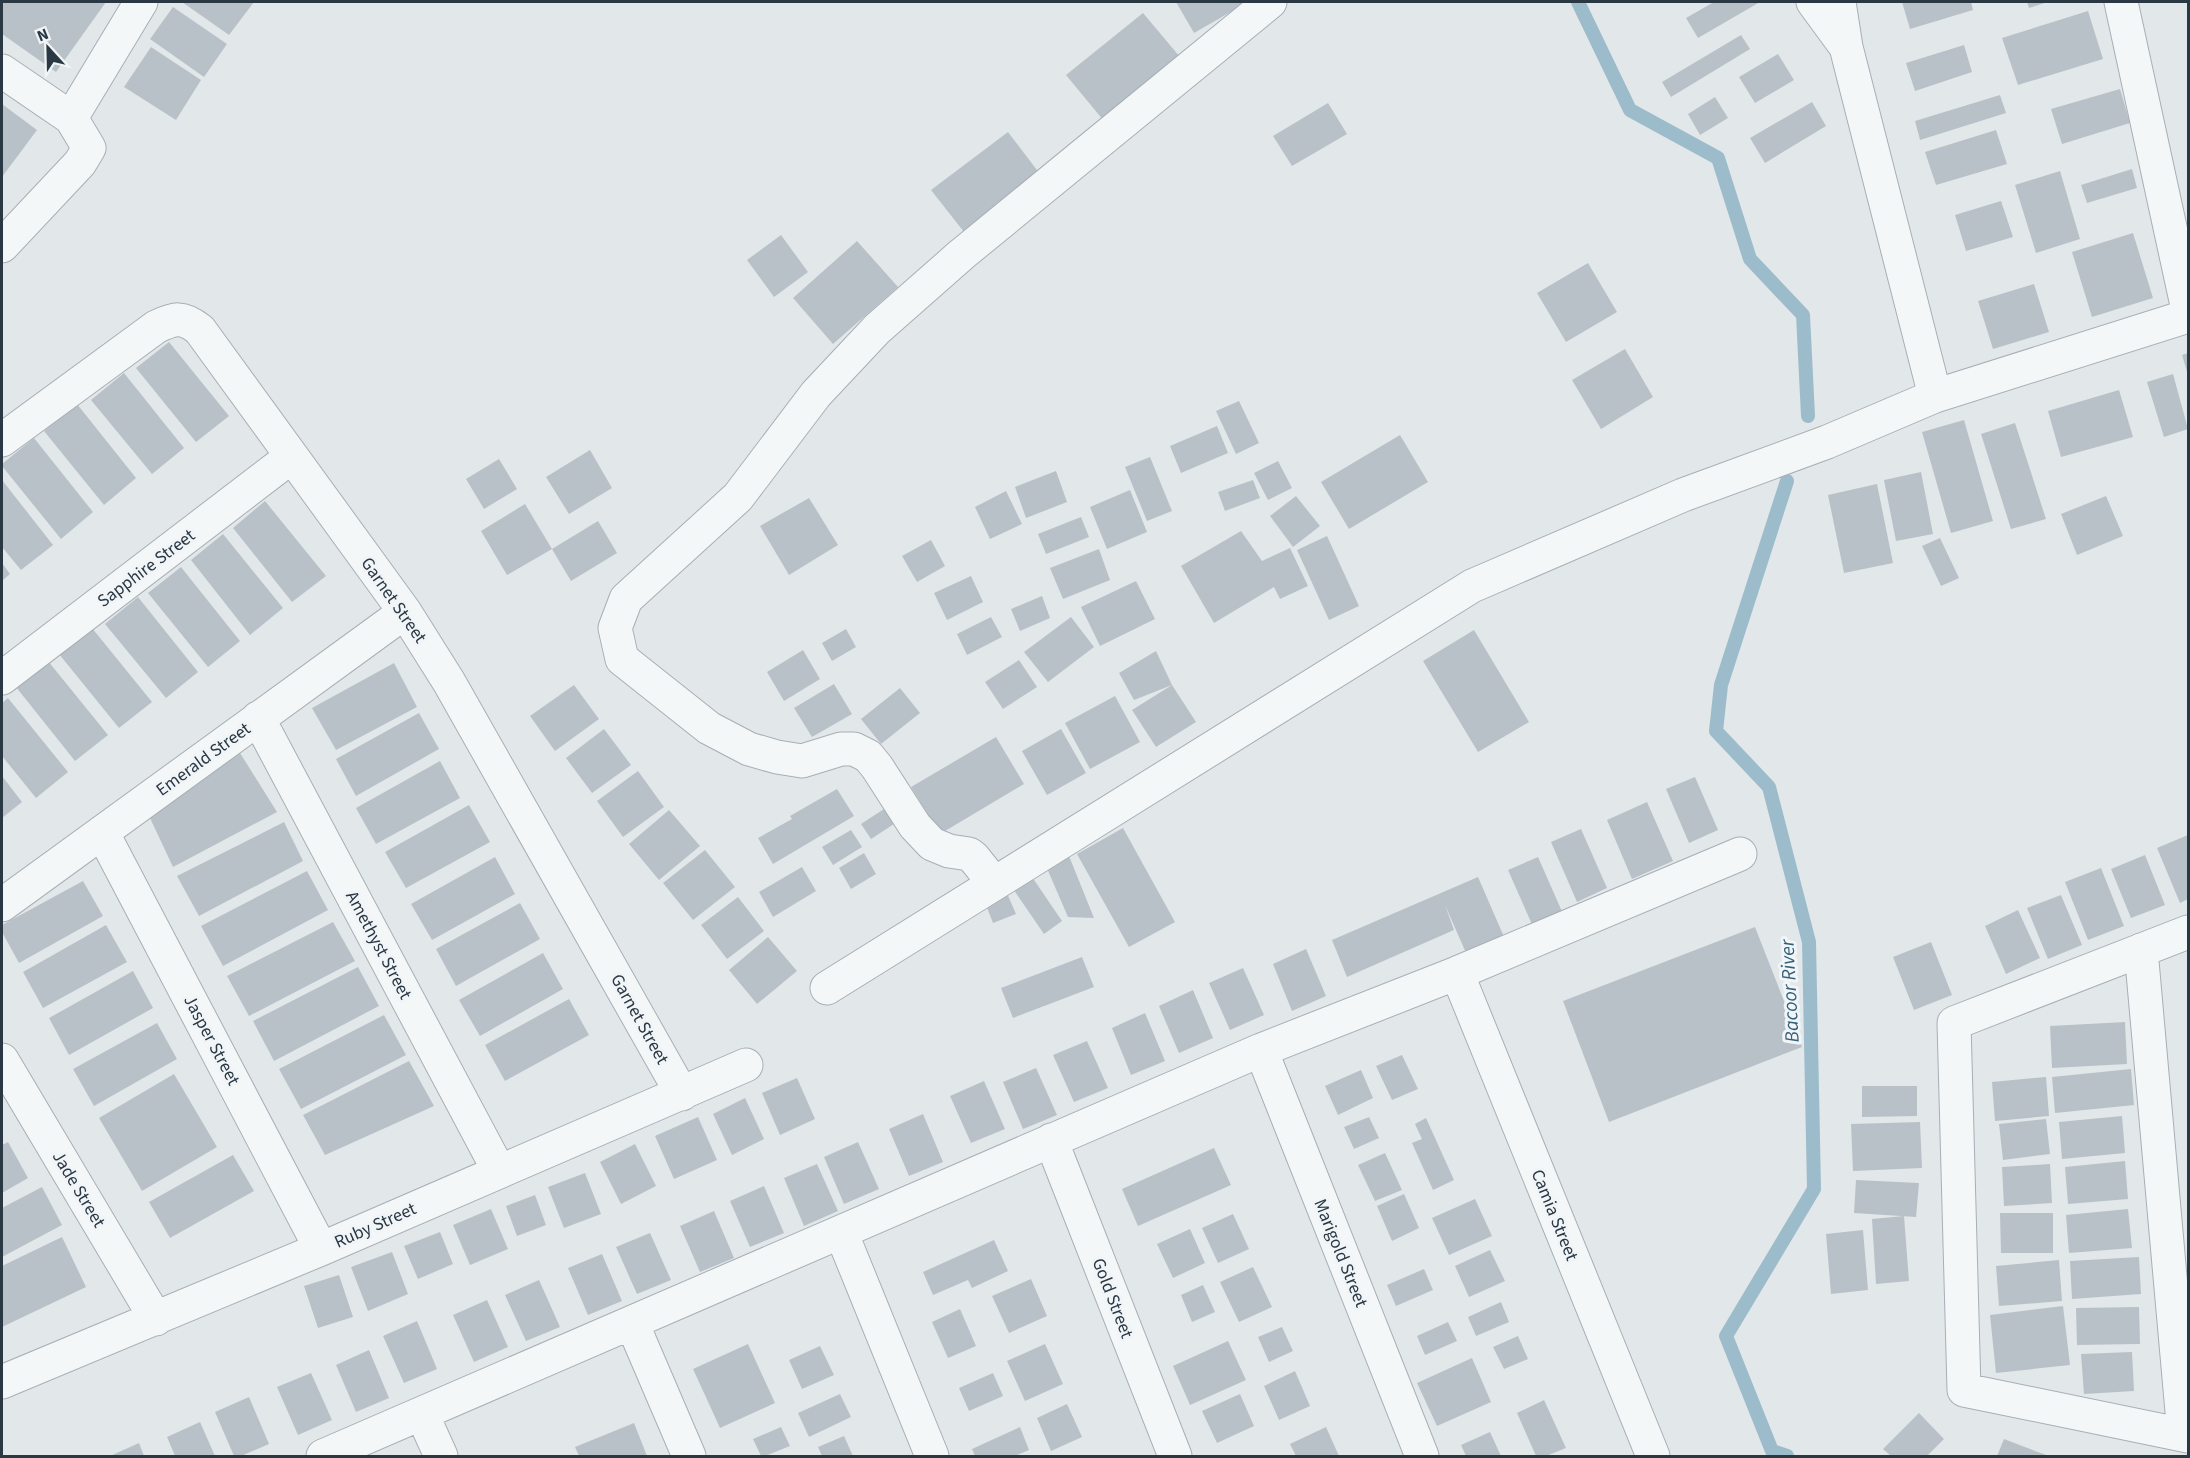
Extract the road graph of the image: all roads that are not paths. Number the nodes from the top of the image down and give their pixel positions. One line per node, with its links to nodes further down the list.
1 (141, 2): 8 (street)
2 (1270, 2): 20 (street)
3 (1813, 2): 6 (street)
4 (1839, 2): 6 (street)
5 (2121, 2): 10 (street)
6 (1846, 47): 12 (street)
7 (2, 71): 8 (street)
8 (71, 118): 9 (street)
9 (2, 246)
10 (2188, 310)
11 (2188, 316): 12 (street)
12 (1935, 396): 20 (street)
13 (2, 440): 14 (street, Garnet Street)
14 (291, 457): 15 (street, Garnet Street); 16 (street, Sapphire Street)
15 (405, 612): 17 (street, Emerald Street); 29 (street, Garnet Street)
16 (2, 678)
17 (258, 718): 18 (street, Emerald Street); 31 (street, Amethyst Street)
18 (102, 832): 21 (street, Emerald Street); 33 (street, Jasper Street)
19 (1740, 854): 24 (street)
20 (994, 883): 25 (street)
21 (2, 905)
22 (2188, 932): 23 (street)
23 (2141, 950): 38 (street); 38 (street)
24 (1457, 973): 26 (street); 45 (street, Camia Street)
25 (827, 988)
26 (1261, 1050): 30 (street); 44 (street, Marigold Street)
27 (2, 1060): 34 (street, Jade Street)
28 (746, 1065): 29 (street, Ruby Street)
29 (682, 1094): 31 (street, Ruby Street)
30 (1051, 1140): 32 (street); 43 (street, Gold Street)
31 (499, 1171): 33 (street, Ruby Street)
32 (841, 1232): 35 (street); 42 (street)
33 (321, 1249): 34 (street, Ruby Street)
34 (156, 1319): 36 (street, Ruby Street)
35 (632, 1323): 37 (street); 41 (street)
36 (2, 1382)
37 (422, 1414): 39 (street); 40 (street)
38 (2186, 1435)
39 (323, 1456)
40 (441, 1456)
41 (689, 1456)
42 (932, 1456)
43 (1175, 1456)
44 (1422, 1456)
45 (1653, 1456)

